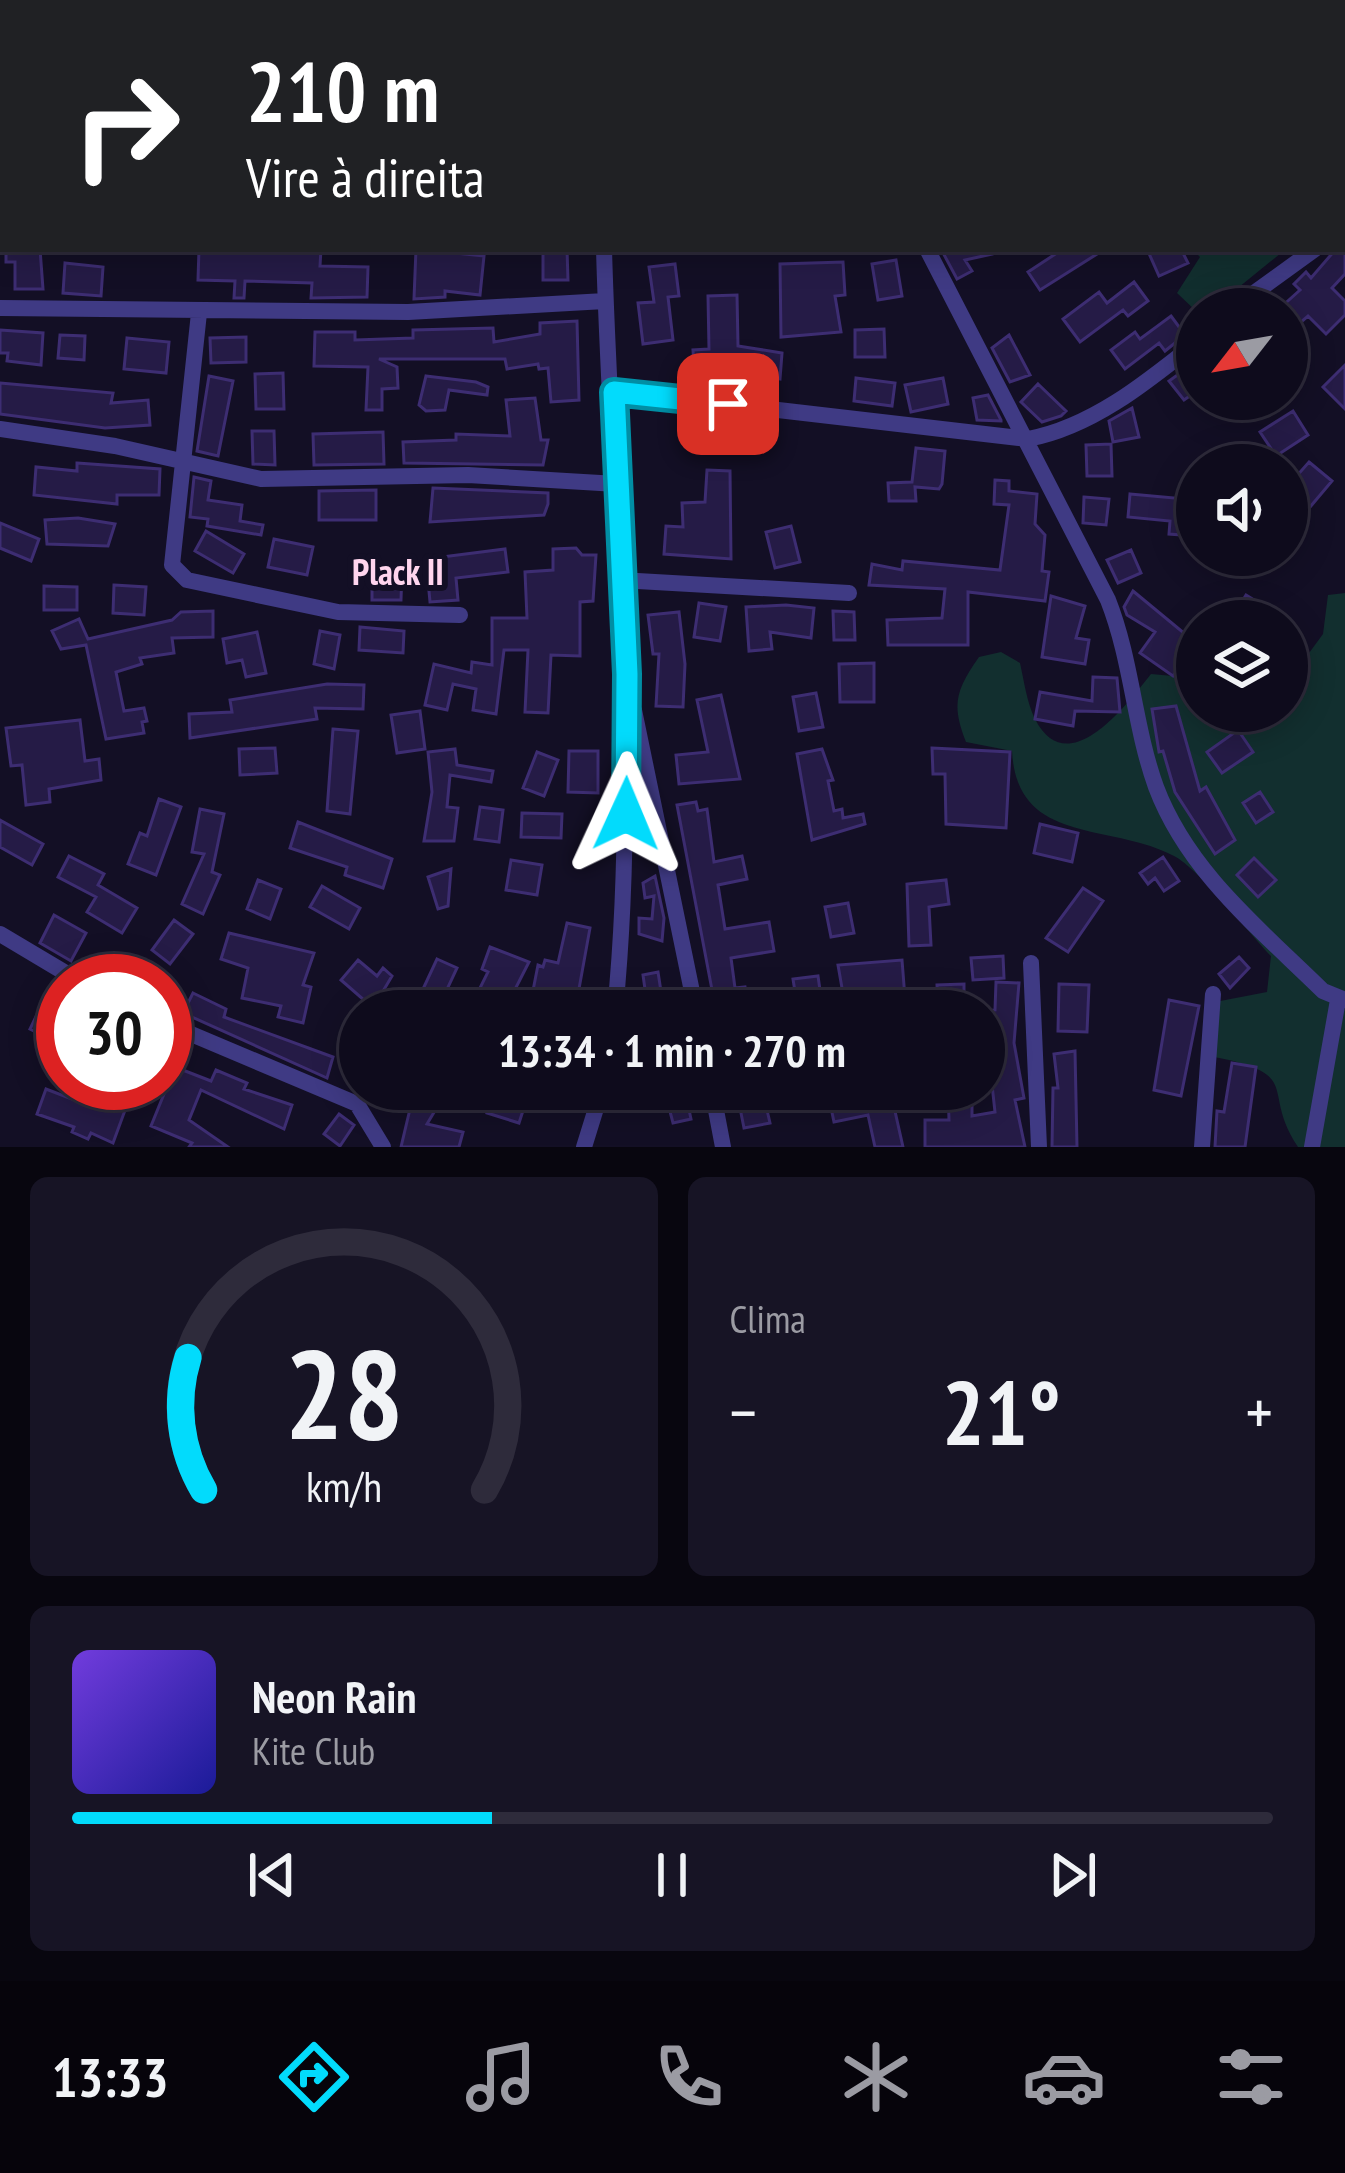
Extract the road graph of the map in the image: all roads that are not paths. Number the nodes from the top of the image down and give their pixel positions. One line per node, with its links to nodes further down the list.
1 (604, 252): 5 (street)
2 (929, 252): 11 (street)
3 (1312, 252): 4 (street)
4 (1261, 288)
5 (605, 301): 7 (street); 9 (street)
6 (0, 308): 7 (street)
7 (199, 313): 12 (street)
8 (1176, 357): 11 (street)
9 (614, 392): 11 (street); 13 (street)
10 (0, 429): 12 (street)
11 (1028, 439): 24 (street)
12 (180, 459): 13 (street); 16 (street)
13 (617, 484): 14 (street)
14 (620, 580): 15 (street); 17 (street)
15 (849, 593)
16 (460, 615)
17 (627, 674): 21 (street); 22 (street)
18 (0, 934): 19 (street)
19 (36, 955)
20 (1031, 962): 31 (street)
21 (617, 990)
22 (692, 990)
23 (1213, 994): 32 (street)
24 (1341, 1000): 33 (street)
25 (192, 1034): 28 (street)
26 (595, 1110): 29 (street)
27 (716, 1110): 30 (street)
28 (383, 1147)
29 (584, 1147)
30 (723, 1147)
31 (1039, 1147)
32 (1202, 1147)
33 (1312, 1147)

